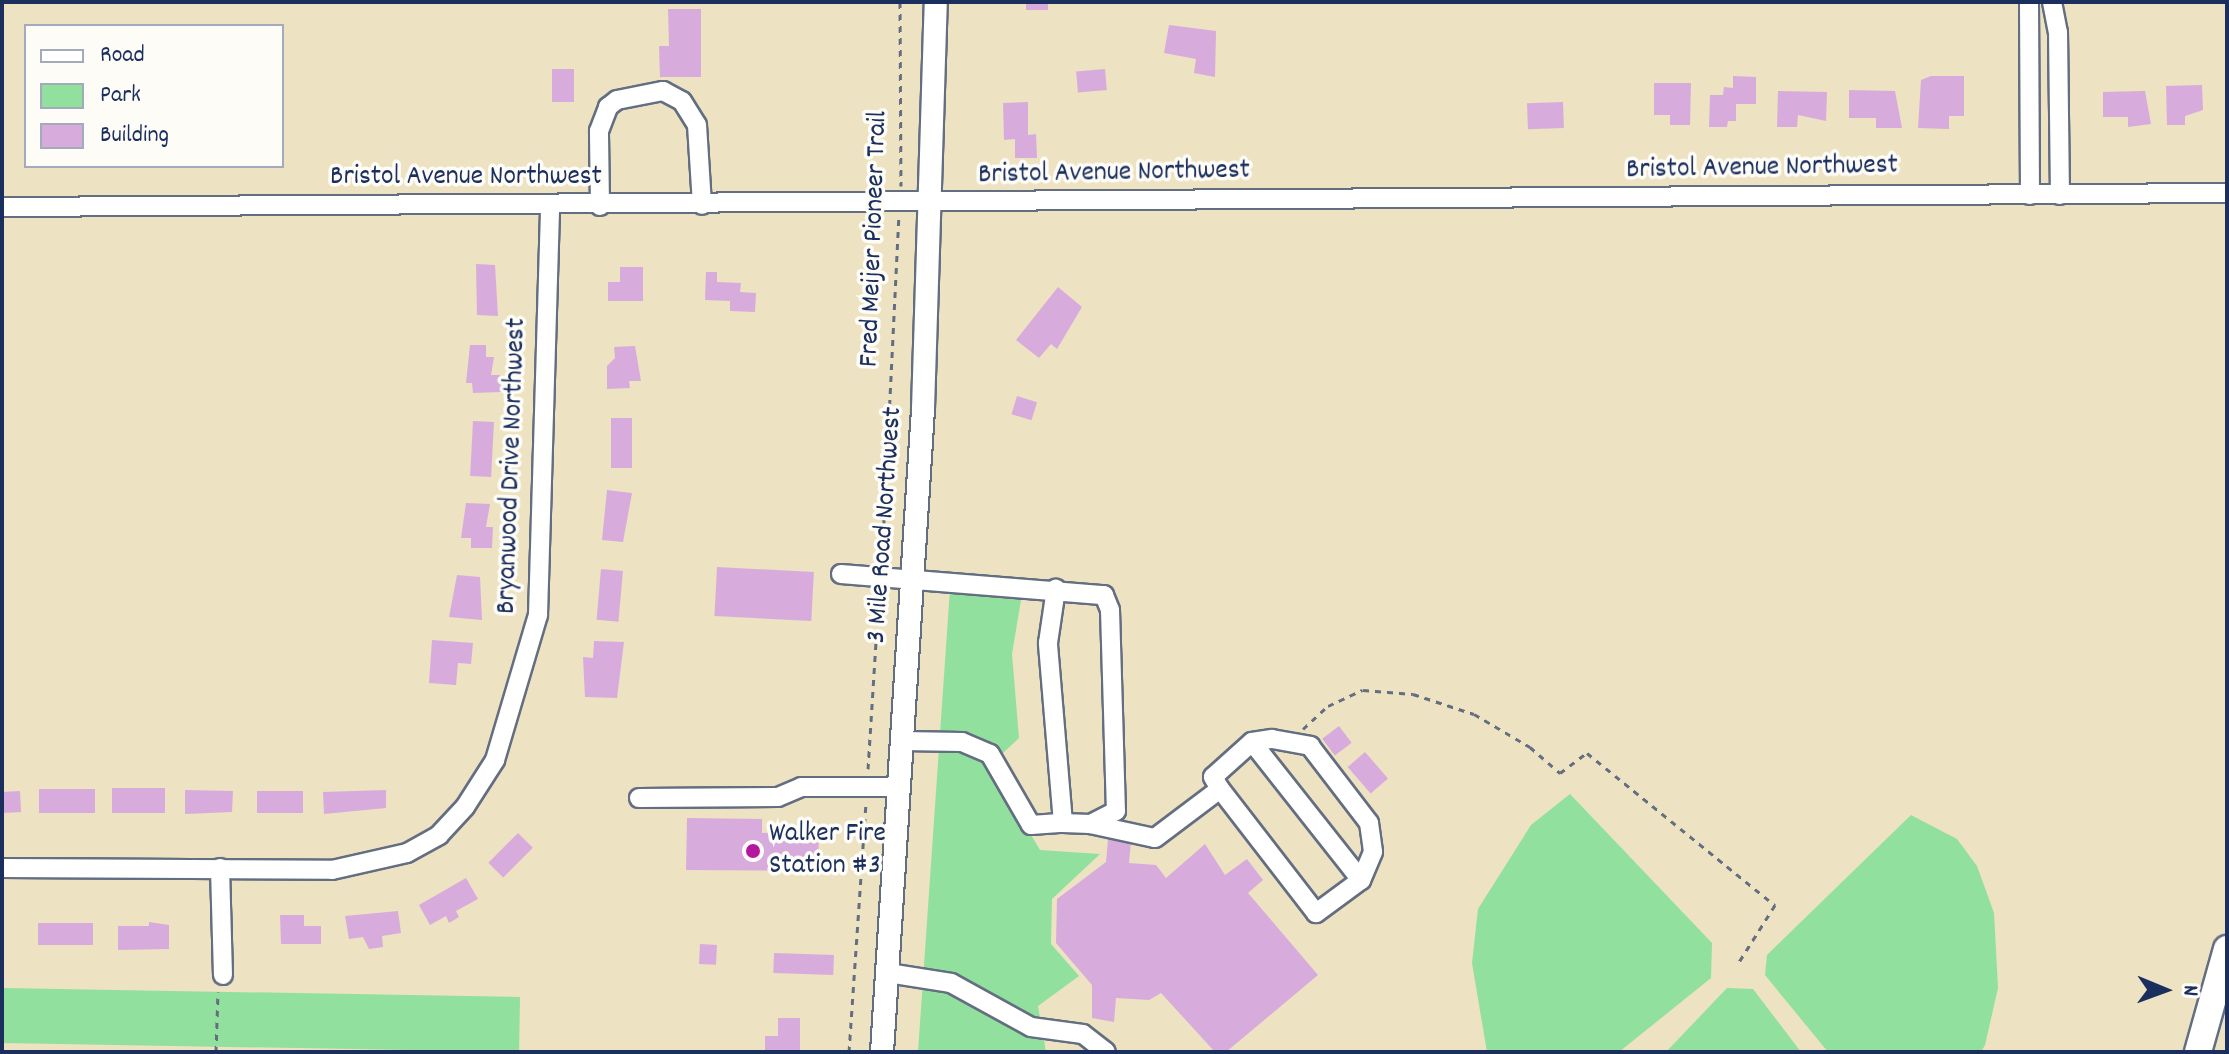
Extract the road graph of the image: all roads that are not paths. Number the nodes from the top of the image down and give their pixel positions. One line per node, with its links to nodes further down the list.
1 (936, 2): 7 (main road, 3 Mile Road Northwest)
2 (2029, 2): 5 (street)
3 (2052, 2): 6 (street)
4 (2227, 193): 6 (street, Bristol Avenue Northwest)
5 (2030, 195): 6 (street, Bristol Avenue Northwest); 7 (street, Bristol Avenue Northwest)
6 (2060, 195)
7 (931, 203): 8 (street, Bristol Avenue Northwest); 13 (main road, 3 Mile Road Northwest)
8 (702, 205): 10 (street, Bristol Avenue Northwest); 10 (street)
9 (550, 206): 10 (street, Bristol Avenue Northwest); 11 (street, Bristol Avenue Northwest); 23 (street, Bryanwood Drive Northwest)
10 (600, 206)
11 (2, 207)
12 (841, 574): 13 (street)
13 (912, 579): 14 (street); 15 (main road, 3 Mile Road Northwest)
14 (1056, 589): 20 (street); 21 (street)
15 (903, 741): 17 (main road, 3 Mile Road Northwest); 20 (street)
16 (1252, 742): 18 (street); 24 (street); 24 (street)
17 (899, 787): 19 (street); 26 (main road, 3 Mile Road Northwest)
18 (1220, 789): 21 (street); 24 (street)
19 (639, 798)
20 (1063, 823): 21 (street)
21 (1090, 824)
22 (2, 868): 23 (street, Bryanwood Drive Northwest)
23 (220, 868): 27 (street)
24 (1361, 880)
25 (2227, 949): 31 (highway)
26 (888, 973): 28 (street); 29 (main road, 3 Mile Road Northwest)
27 (223, 975)
28 (1084, 1043): 30 (street)
29 (882, 1052)
30 (1106, 1052)
31 (2198, 1052)

